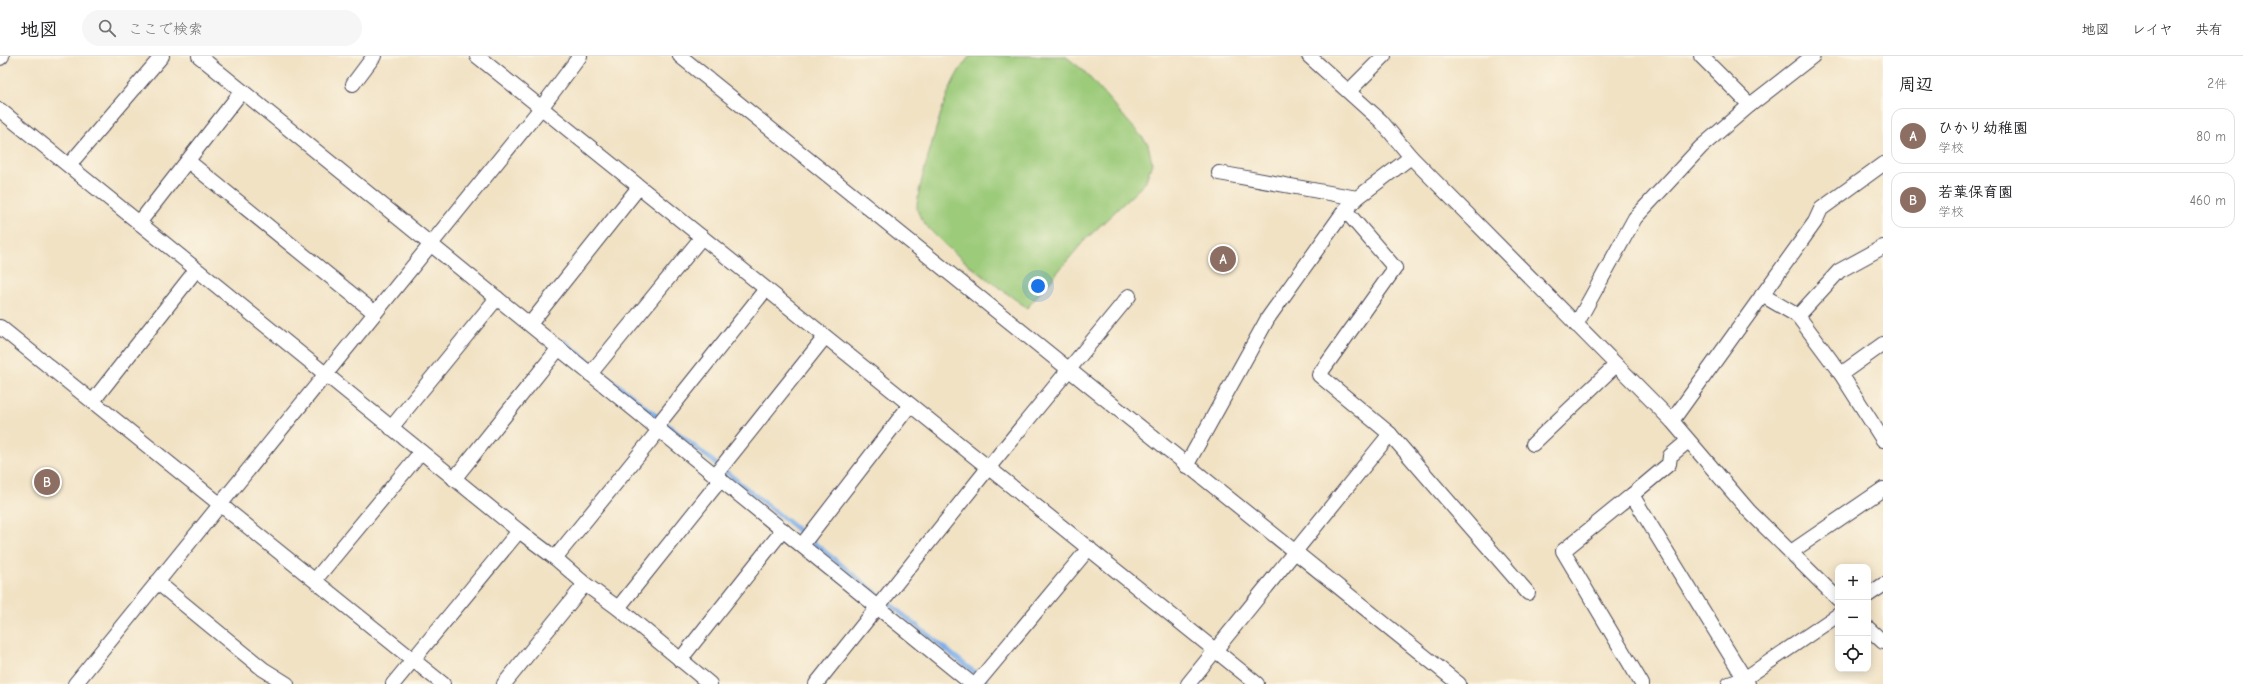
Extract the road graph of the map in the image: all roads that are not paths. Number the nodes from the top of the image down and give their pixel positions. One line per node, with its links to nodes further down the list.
1 (2, 56): 12 (street)
2 (162, 56): 22 (street)
3 (199, 56): 14 (street)
4 (374, 56): 13 (street)
5 (477, 56): 17 (street)
6 (580, 56): 17 (street)
7 (680, 56): 46 (street)
8 (1309, 56): 15 (street)
9 (1384, 56): 15 (street)
10 (1701, 56): 16 (street)
11 (1810, 56): 16 (street)
12 (0, 58)
13 (353, 84)
14 (242, 91): 20 (street); 29 (street)
15 (1349, 91): 19 (street)
16 (1750, 105): 39 (street)
17 (541, 108): 24 (street); 29 (street)
18 (0, 110): 22 (street)
19 (1412, 157): 25 (street); 39 (street)
20 (188, 161): 27 (street); 36 (street)
21 (1883, 164): 33 (street)
22 (69, 165): 27 (street)
23 (1219, 173): 25 (street)
24 (639, 187): 28 (street); 38 (street)
25 (1357, 198): 26 (street)
26 (1345, 210): 54 (street); 59 (street)
27 (139, 223): 31 (street)
28 (702, 237): 32 (street); 45 (street)
29 (430, 244): 35 (street); 36 (street)
30 (1883, 247): 37 (street)
31 (196, 270): 47 (street); 49 (street)
32 (766, 289): 41 (street); 52 (street)
33 (1762, 294): 37 (street); 51 (street)
34 (1129, 296): 46 (street)
35 (497, 298): 38 (street); 53 (street)
36 (374, 312): 47 (street)
37 (1798, 316): 48 (street)
38 (530, 324): 43 (street)
39 (1576, 324): 44 (street)
40 (0, 327): 49 (street)
41 (825, 337): 50 (street); 61 (street)
42 (1883, 344): 48 (street)
43 (559, 348): 45 (street); 62 (street)
44 (1616, 365): 51 (street); 57 (street)
45 (594, 369): 52 (street)
46 (1069, 369): 59 (street); 60 (street)
47 (326, 374): 53 (street); 65 (street)
48 (1841, 374): 55 (street)
49 (93, 401): 65 (street)
50 (910, 406): 60 (street); 68 (street)
51 (1672, 421): 56 (street)
52 (659, 424): 61 (street); 72 (street)
53 (391, 428): 58 (street)
54 (1390, 434): 70 (street); 77 (street)
55 (1883, 440)
56 (1688, 441): 64 (street); 71 (street)
57 (1533, 444)
58 (421, 452): 62 (street); 73 (street)
59 (1186, 466): 70 (street)
60 (989, 467): 69 (street); 80 (street)
61 (720, 472): 66 (street); 81 (street)
62 (454, 479): 67 (street)
63 (1883, 490): 71 (street)
64 (1632, 495): 89 (street); 100 (street)
65 (220, 504): 73 (street); 74 (street)
66 (783, 530): 68 (street); 87 (street)
67 (519, 531): 72 (street); 86 (street)
68 (806, 540): 80 (street)
69 (1089, 548): 85 (street); 88 (street)
70 (1294, 552): 85 (street); 99 (street)
71 (1791, 552): 79 (street)
72 (555, 558): 75 (street)
73 (315, 580): 86 (street)
74 (157, 582): 90 (street); 91 (street)
75 (585, 584): 81 (street); 94 (street)
76 (1883, 585): 78 (street)
77 (1528, 592)
78 (1871, 593)
79 (1835, 596)
80 (882, 601): 88 (street); 96 (street)
81 (618, 608): 87 (street)
82 (1835, 617): 89 (street)
83 (1871, 631): 84 (street)
84 (1883, 642)
85 (1216, 650): 97 (street); 98 (street)
86 (413, 660): 92 (street); 93 (street)
87 (680, 660): 95 (street)
88 (978, 681)
89 (1746, 682): 101 (street)
90 (78, 683)
91 (287, 684)
92 (393, 684)
93 (443, 684)
94 (504, 684)
95 (710, 684)
96 (816, 684)
97 (1188, 684)
98 (1257, 684)
99 (1460, 684)
100 (1642, 684)
101 (1728, 684)

